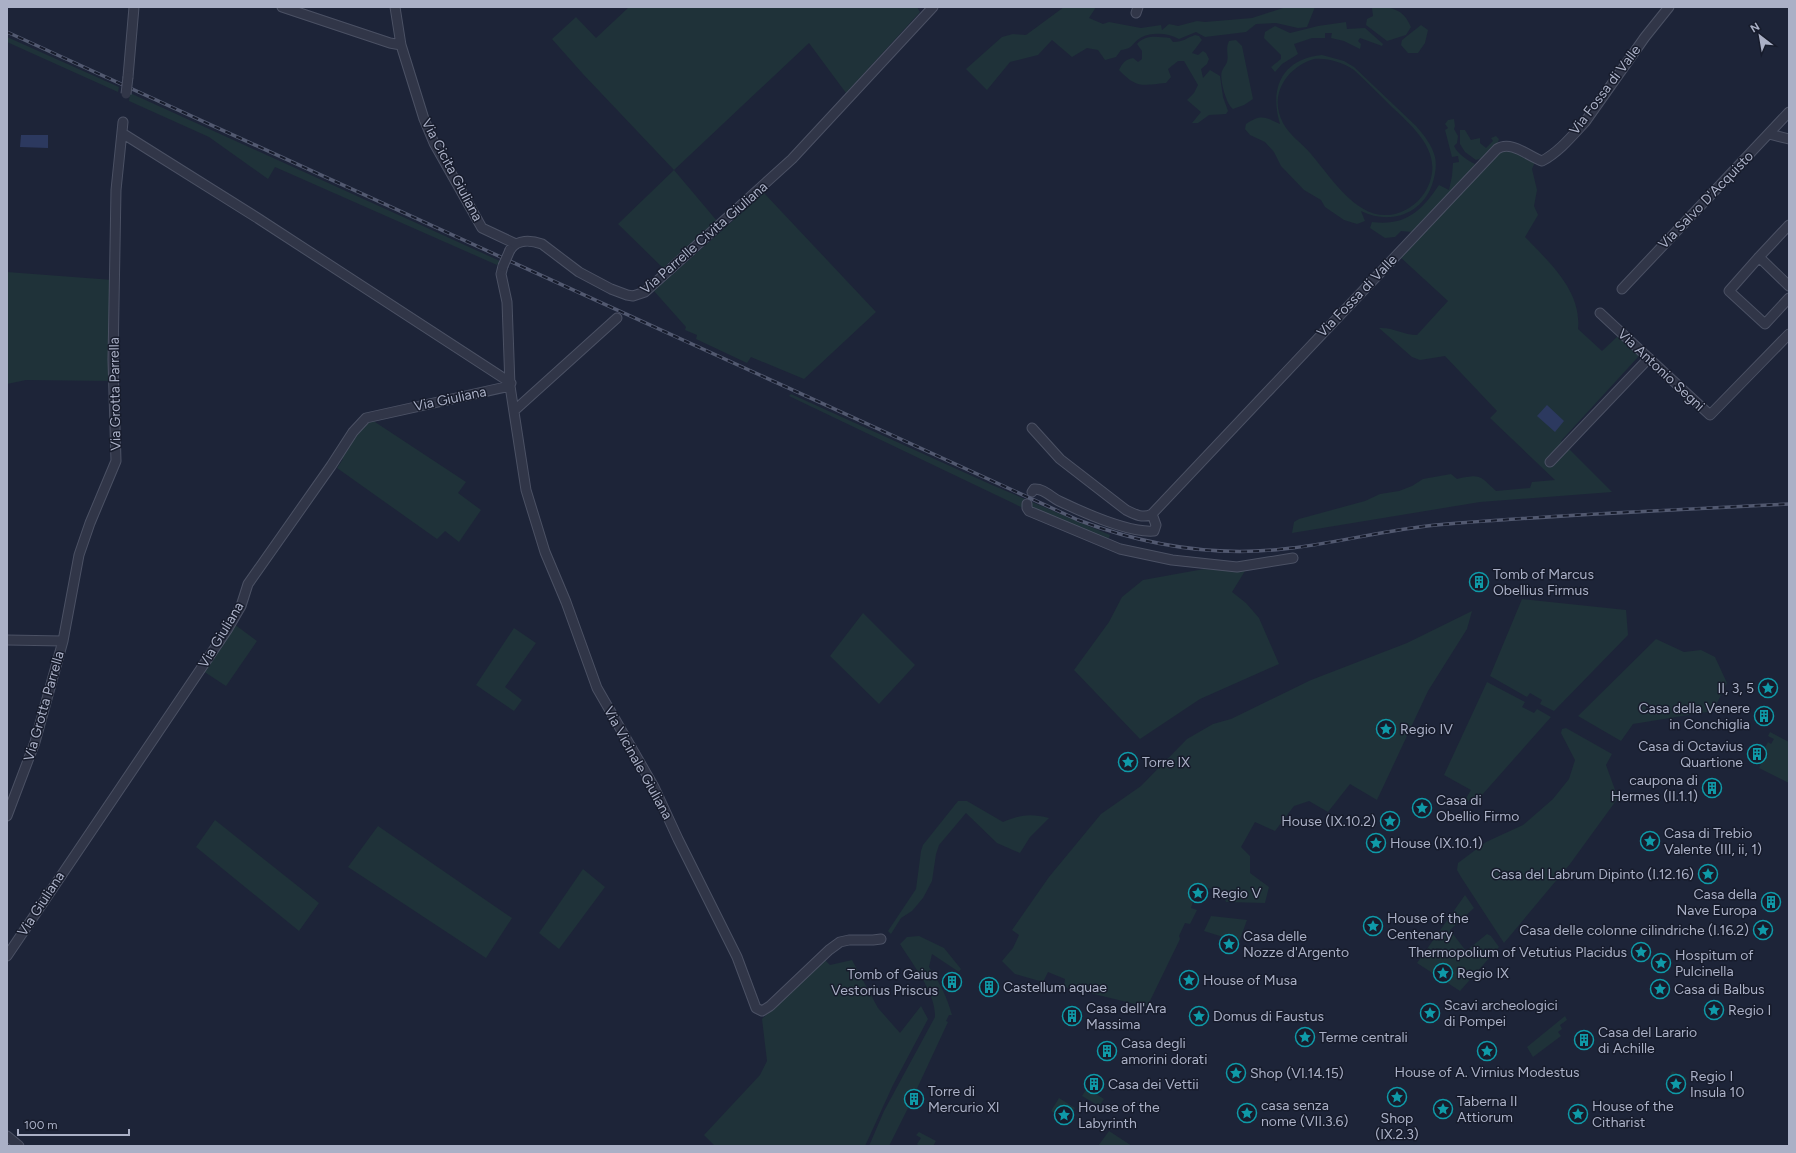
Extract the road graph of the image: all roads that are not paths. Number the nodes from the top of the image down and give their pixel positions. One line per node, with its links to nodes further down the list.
1 (134, 7): 7 (street, bridge)
2 (282, 7): 6 (street)
3 (395, 7): 6 (street, Via Cicita Giuliana)
4 (934, 7): 14 (street, Via Parrelle Civita Giuliana)
5 (1669, 7): 29 (street, Via Fossa di Valle)
6 (401, 45): 14 (street, Via Cicita Giuliana)
7 (126, 94)
8 (1789, 112): 11 (street, Via Salvo D'Acquisto)
9 (123, 122): 10 (street, Via Grotta Parrella)
10 (122, 133): 23 (street); 32 (street, Via Grotta Parrella)
11 (1769, 134): 12 (street); 17 (street, Via Salvo D'Acquisto)
12 (1789, 139)
13 (1788, 226): 15 (street)
14 (513, 247): 23 (street, bridge)
15 (1759, 257): 16 (street); 18 (street)
16 (1789, 286)
17 (1622, 289)
18 (1789, 298)
19 (1600, 313): 22 (street, Via Antonio Segni)
20 (617, 318): 24 (street)
21 (1789, 334): 22 (street, Via Antonio Segni)
22 (1649, 358): 26 (street)
23 (511, 384): 24 (street, Via Vicinale Giuliana); 35 (street, Via Giuliana)
24 (515, 410): 34 (street, Via Vicinale Giuliana)
25 (1032, 428): 29 (street)
26 (1550, 462)
27 (1032, 492): 29 (street)
28 (1027, 504): 30 (street)
29 (1152, 514)
30 (1293, 558)
31 (7, 640): 32 (street)
32 (63, 641): 33 (street, Via Grotta Parrella)
33 (7, 816)
34 (881, 939)
35 (7, 956)
36 (7, 1136): 37 (street)
37 (16, 1145)

